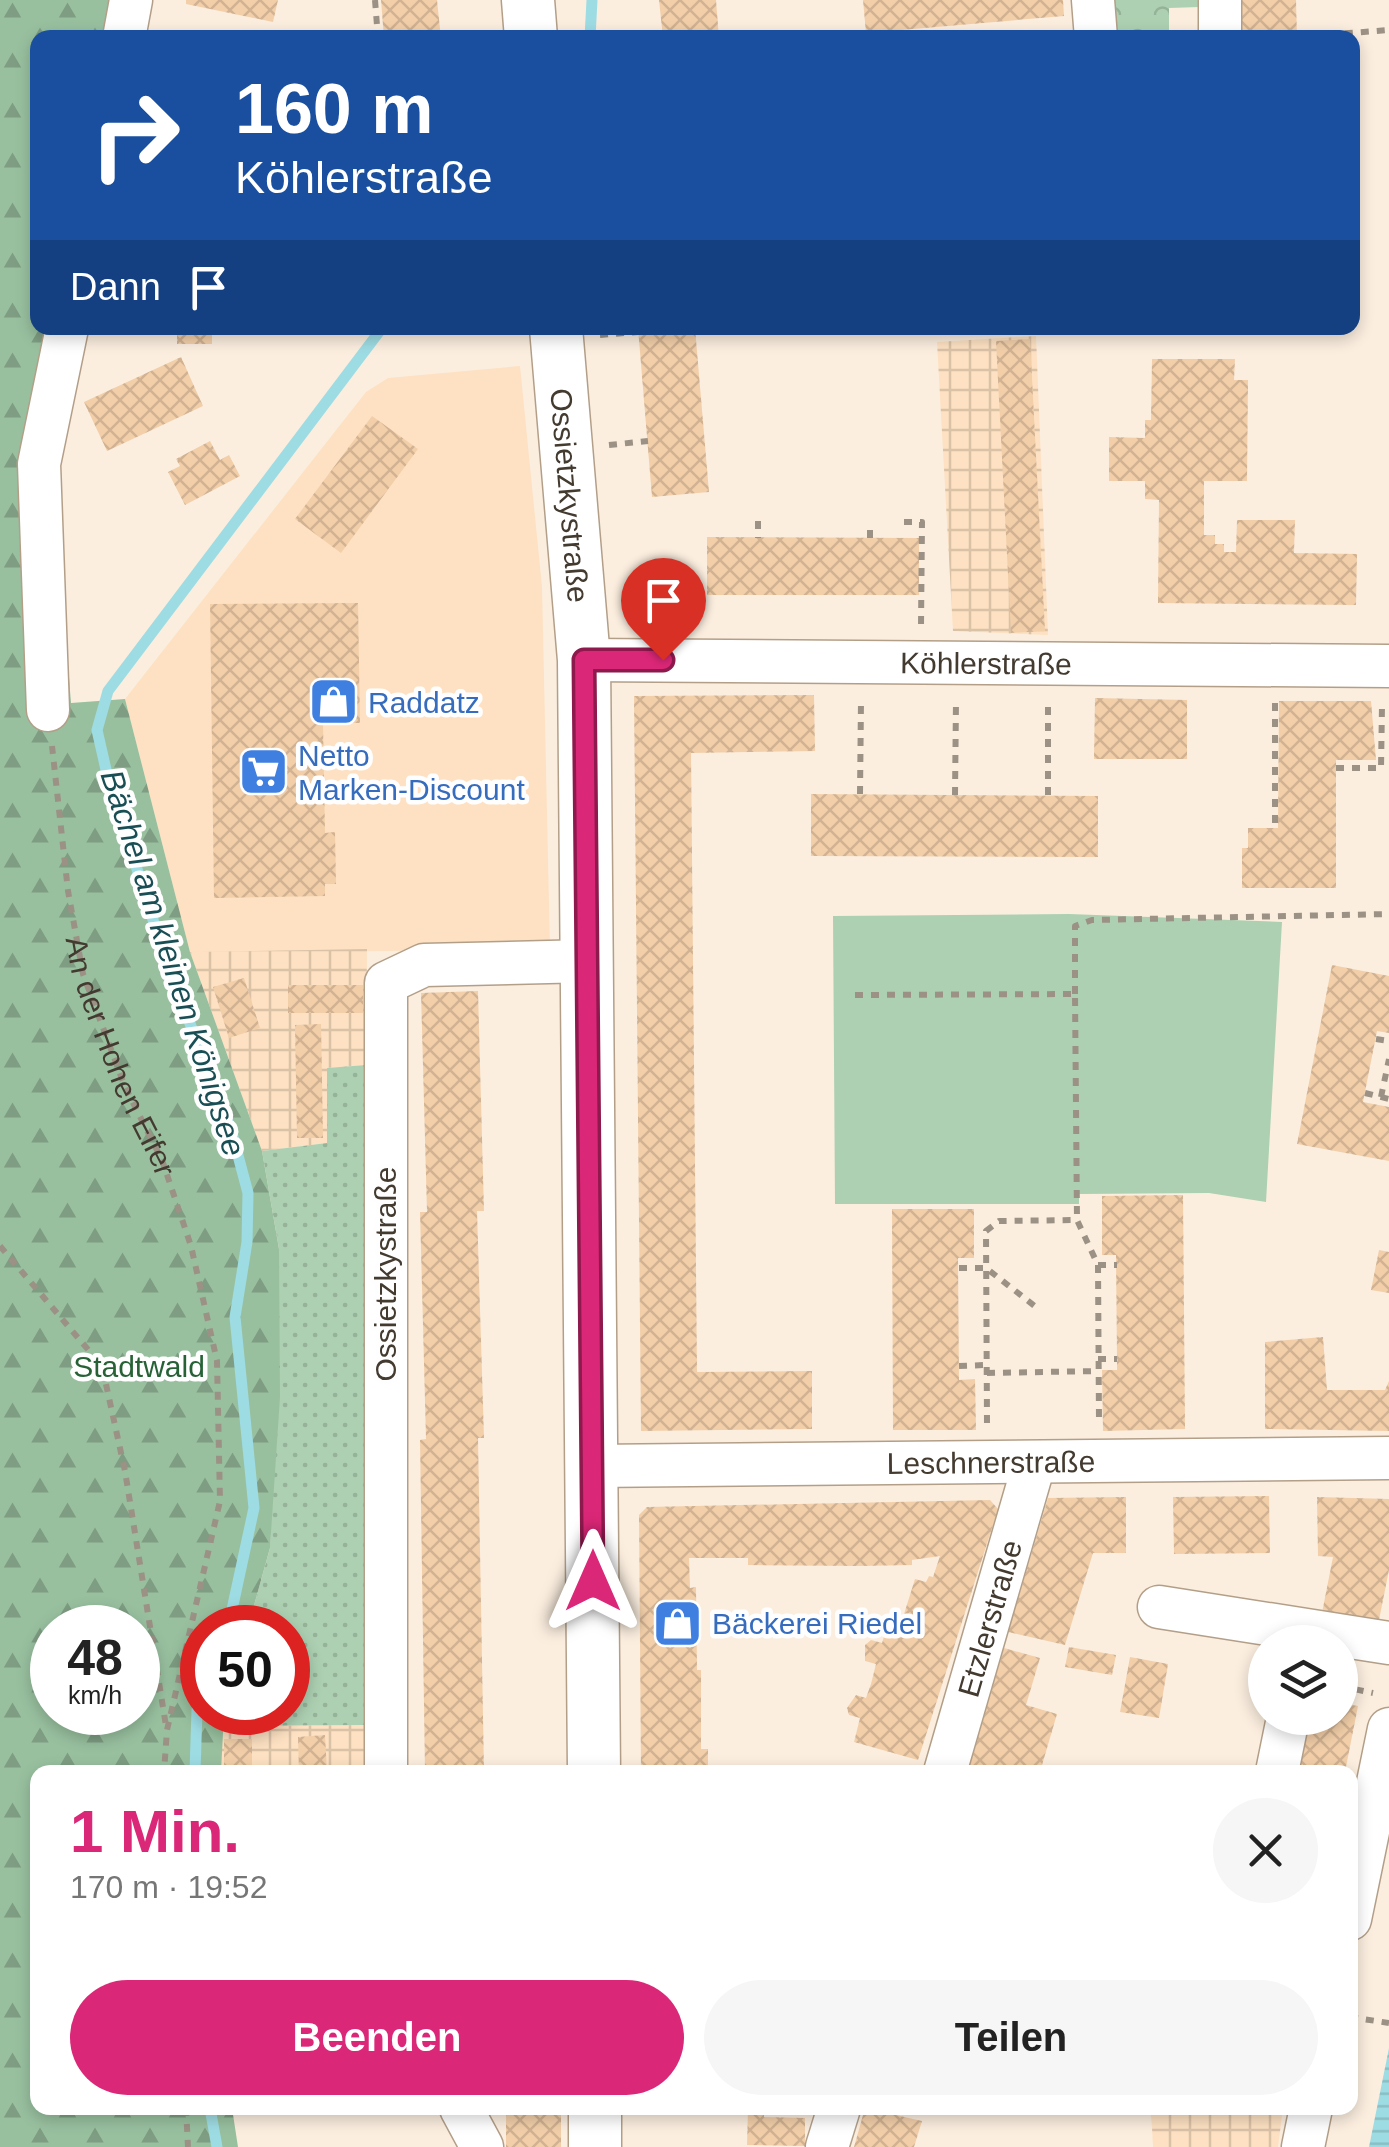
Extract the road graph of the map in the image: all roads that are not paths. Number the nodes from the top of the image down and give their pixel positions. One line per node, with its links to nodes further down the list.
1 (131, 0): 5 (street)
2 (528, 0): 6 (main road)
3 (1093, 0): 7 (street)
4 (1220, 0): 8 (street)
5 (125, 30)
6 (530, 30)
7 (1095, 30)
8 (1220, 30)
9 (66, 335): 13 (street)
10 (557, 335): 11 (main road, Ossietzkystraße)
11 (584, 660): 12 (street, Köhlerstraße); 14 (main road, Ossietzkystraße)
12 (1386, 666)
13 (48, 710)
14 (589, 961): 17 (main road, Ossietzkystraße); 22 (street, Ossietzkystraße)
15 (1389, 1458): 16 (street, Leschnerstraße)
16 (1034, 1464): 17 (street, Leschnerstraße); 24 (street, Etzlerstraße)
17 (592, 1466): 23 (main road, Ossietzkystraße)
18 (1159, 1607): 19 (street)
19 (1389, 1643)
20 (1389, 1729): 26 (street)
21 (1285, 1735): 25 (street)
22 (386, 1765)
23 (594, 1765)
24 (946, 1765)
25 (1278, 1765)
26 (1358, 1879)
27 (466, 2115): 31 (street)
28 (595, 2115): 32 (main road)
29 (837, 2115): 33 (street)
30 (1310, 2115): 34 (street)
31 (482, 2147)
32 (595, 2147)
33 (827, 2147)
34 (1303, 2147)

